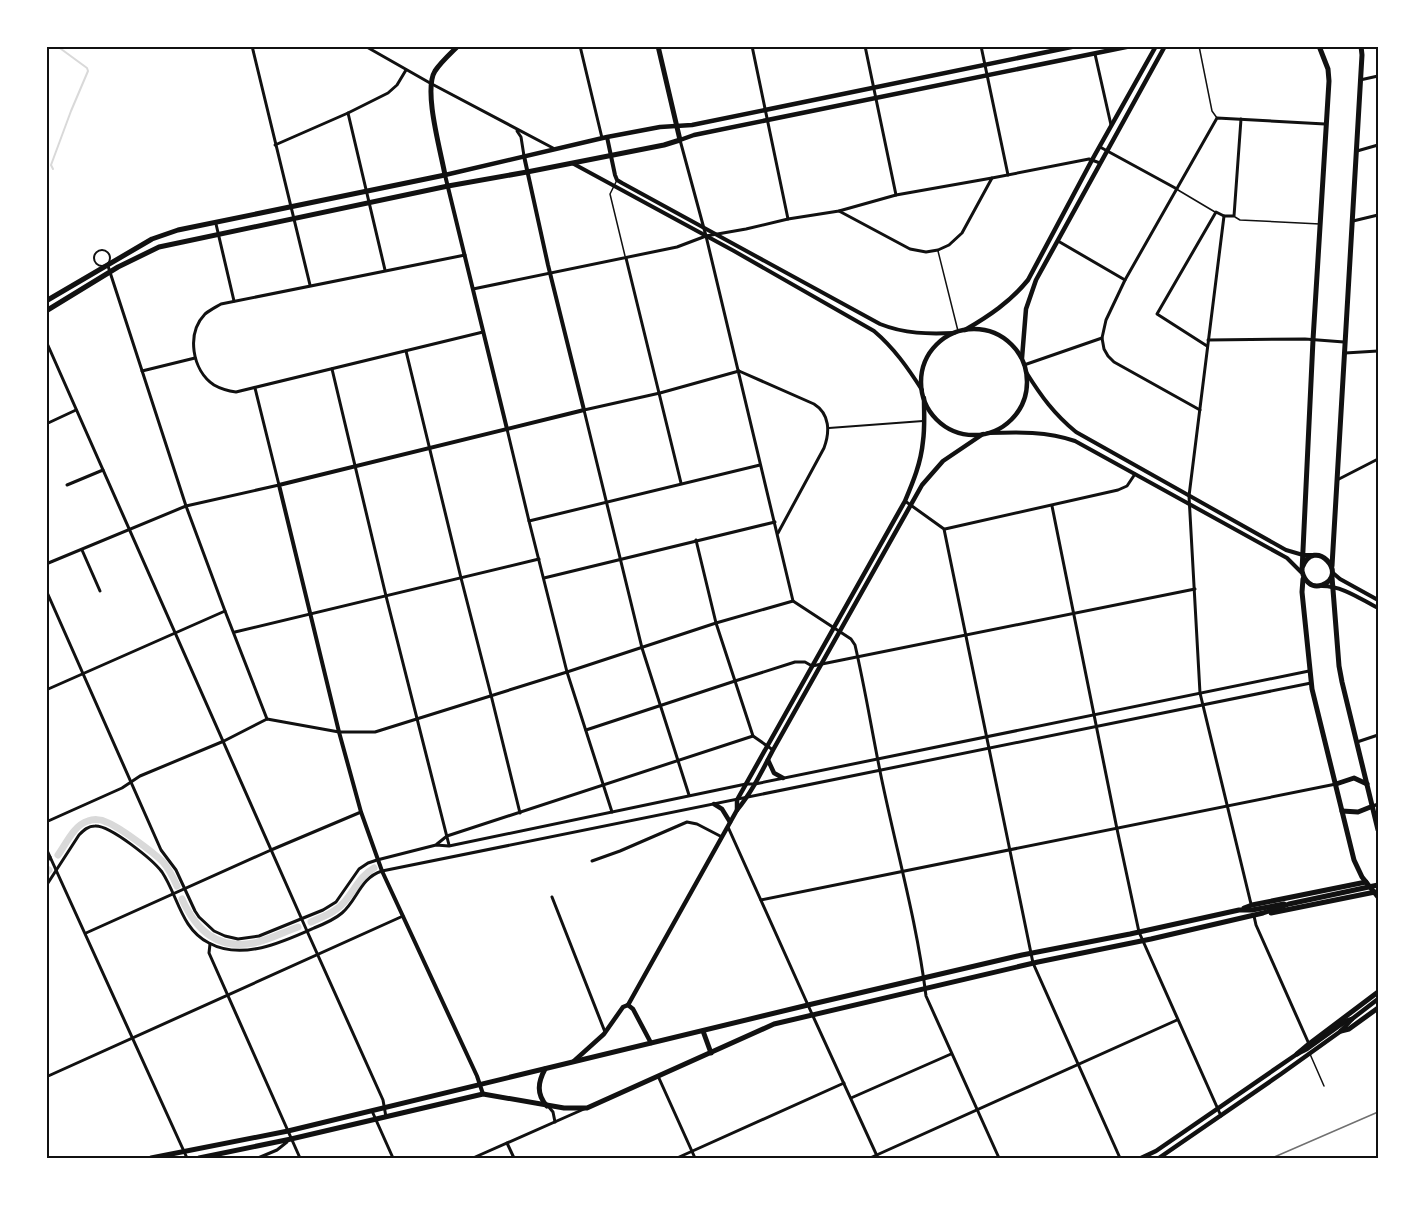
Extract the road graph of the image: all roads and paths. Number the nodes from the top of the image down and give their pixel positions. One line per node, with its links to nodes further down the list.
1 (252, 46): 38 (street)
2 (365, 46): 20 (street)
3 (458, 46): 24 (main road)
4 (580, 46): 36 (street)
5 (657, 46): 33 (main road)
6 (752, 46): 27 (street)
7 (865, 46): 25 (street)
8 (981, 46): 19 (street)
9 (1076, 46): 19 (main road)
10 (1131, 46): 17 (main road)
11 (1156, 46): 18 (main road)
12 (1165, 46): 42 (main road)
13 (1199, 46): 29 (lane)
14 (1319, 46): 32 (main road)
15 (1362, 46): 23 (main road)
16 (1149, 47): 18 (main road)
17 (1095, 54): 21 (main road); 34 (street)
18 (1151, 54): 34 (main road)
19 (985, 65): 21 (street); 25 (main road)
20 (406, 70): 24 (street); 28 (street)
21 (988, 76): 26 (main road); 51 (street)
22 (1378, 76): 23 (street)
23 (1360, 80): 43 (main road)
24 (430, 83): 35 (street); 50 (main road)
25 (874, 88): 26 (street); 27 (main road)
26 (876, 99): 31 (main road); 58 (street)
27 (765, 110): 31 (street); 33 (main road)
28 (348, 113): 38 (street); 57 (street)
29 (1217, 118): 30 (street); 56 (street)
30 (1241, 119): 32 (street); 65 (street)
31 (768, 121): 37 (main road); 67 (street)
32 (1327, 124): 70 (main road)
33 (676, 126): 36 (main road); 37 (main road)
34 (1111, 127): 40 (main road)
35 (517, 130): 41 (street); 44 (street)
36 (605, 138): 41 (main road); 45 (street)
37 (680, 140): 45 (main road); 71 (street)
38 (275, 145): 60 (street)
39 (1378, 145): 43 (street)
40 (1100, 147): 42 (street); 46 (main road)
41 (554, 148): 44 (main road)
42 (1107, 151): 48 (main road); 56 (street)
43 (1357, 151): 68 (main road)
44 (524, 156): 49 (street); 50 (main road)
45 (611, 156): 47 (main road); 53 (street)
46 (1092, 160): 48 (street); 51 (street); 89 (main road)
47 (572, 163): 49 (main road); 55 (street)
48 (1100, 163): 75 (main road)
49 (527, 172): 54 (main road); 82 (street)
50 (446, 175): 54 (street); 57 (main road)
51 (1008, 175): 52 (street)
52 (992, 178): 58 (street); 76 (street)
53 (617, 180): 55 (lane); 71 (street)
54 (448, 186): 59 (main road); 77 (street)
55 (613, 186): 74 (street); 78 (lane)
56 (1177, 189): 62 (lane); 83 (street)
57 (367, 191): 59 (street); 60 (main road)
58 (896, 195): 61 (street)
59 (369, 202): 66 (main road); 81 (street)
60 (291, 207): 66 (street); 69 (main road)
61 (838, 211): 67 (street); 76 (street)
62 (1216, 212): 64 (street); 97 (street)
63 (1378, 215): 68 (street)
64 (1224, 216): 65 (street); 93 (street)
65 (1234, 216): 70 (lane)
66 (294, 218): 72 (main road); 84 (street)
67 (788, 219): 73 (street)
68 (1353, 221): 96 (main road)
69 (216, 223): 72 (street); 80 (main road)
70 (1320, 224): 94 (main road)
71 (703, 227): 73 (street); 74 (street)
72 (218, 234): 80 (main road); 87 (street)
73 (717, 235): 74 (street); 91 (street)
74 (706, 236): 78 (street); 106 (street); 109 (street)
75 (1058, 241): 83 (street); 102 (main road)
76 (938, 250): 91 (lane)
77 (465, 255): 81 (street); 85 (street)
78 (626, 257): 82 (street); 110 (street)
79 (98, 265): 79 (street)
80 (109, 269): 86 (main road); 88 (main road); 105 (street)
81 (385, 270): 84 (street)
82 (550, 273): 85 (street); 113 (street)
83 (1125, 280): 92 (street)
84 (310, 285): 87 (street)
85 (473, 289): 90 (street)
86 (46, 301)
87 (234, 301): 101 (street)
88 (46, 311)
89 (965, 330): 91 (main road); 102 (main road)
90 (483, 332): 98 (street); 118 (street)
91 (956, 332): 109 (main road)
92 (1102, 338): 103 (street); 114 (street)
93 (1208, 340): 94 (street); 97 (street)
94 (1313, 340): 96 (street); 143 (main road)
95 (46, 341): 112 (street)
96 (1346, 342): 100 (main road)
97 (1207, 346): 114 (street)
98 (406, 351): 104 (street); 120 (street)
99 (1378, 351): 100 (street)
100 (1345, 353): 126 (main road)
101 (195, 358): 105 (street); 108 (street)
102 (1022, 358): 103 (main road)
103 (1024, 365): 107 (main road)
104 (332, 369): 108 (street); 123 (street)
105 (142, 371): 134 (street)
106 (739, 371): 110 (street); 117 (street); 122 (street)
107 (1026, 372): 119 (main road); 130 (street)
108 (255, 388): 128 (street)
109 (922, 390): 111 (main road)
110 (660, 393): 113 (street); 127 (street)
111 (924, 398): 115 (main road); 119 (main road)
112 (76, 410): 116 (street); 124 (street)
113 (584, 410): 118 (street); 131 (street)
114 (1200, 410): 130 (street)
115 (923, 421): 117 (street); 132 (main road)
116 (46, 424)
117 (829, 428): 140 (street)
118 (507, 429): 120 (street); 136 (street)
119 (986, 434): 125 (street); 132 (main road)
120 (430, 449): 123 (street); 150 (street)
121 (1378, 459): 126 (street)
122 (761, 465): 127 (street); 137 (street)
123 (355, 467): 128 (street); 157 (street)
124 (103, 470): 129 (street); 138 (street)
125 (1134, 474): 133 (street); 135 (street)
126 (1337, 480): 148 (main road)
127 (681, 483): 131 (street)
128 (279, 484): 134 (street); 163 (street)
129 (67, 485)
130 (1189, 496): 133 (street); 143 (street)
131 (606, 501): 136 (street); 146 (street)
132 (907, 503): 139 (street); 165 (main road)
133 (1190, 503): 149 (street); 154 (street)
134 (186, 506): 138 (street); 161 (street)
135 (1052, 506): 139 (street); 162 (street)
136 (529, 521): 145 (street)
137 (775, 522): 140 (street); 141 (street)
138 (130, 529): 142 (street); 167 (street)
139 (944, 529): 168 (street)
140 (778, 535): 158 (street)
141 (696, 540): 146 (street); 164 (street)
142 (82, 550): 147 (street); 156 (street)
143 (1303, 555): 144 (street); 149 (main road)
144 (1318, 556): 148 (main road); 149 (main road)
145 (539, 559): 150 (street); 151 (street)
146 (620, 559): 151 (street); 169 (street)
147 (46, 564)
148 (1332, 572): 152 (main road); 153 (main road); 159 (street)
149 (1302, 573): 152 (main road); 173 (main road)
150 (461, 578): 157 (street); 180 (street)
151 (544, 578): 174 (street)
152 (1322, 585): 153 (street)
153 (1333, 586): 160 (street); 193 (main road)
154 (1195, 589): 162 (street); 179 (street)
155 (46, 590): 175 (street)
156 (100, 591)
157 (386, 596): 163 (street); 185 (street)
158 (794, 600): 164 (street); 165 (street)
159 (1378, 600)
160 (1378, 608)
161 (225, 611): 166 (street); 167 (street)
162 (1074, 613): 168 (street); 183 (street)
163 (310, 614): 166 (street); 188 (street)
164 (716, 623): 169 (street); 176 (street)
165 (836, 630): 170 (street); 171 (main road); 172 (main road)
166 (234, 632): 184 (street)
167 (175, 633): 175 (street); 192 (street)
168 (965, 634): 170 (street); 191 (street)
169 (642, 648): 174 (street); 181 (street)
170 (857, 656): 171 (street); 198 (street)
171 (821, 664): 172 (street); 196 (main road)
172 (812, 666): 176 (street); 194 (main road)
173 (1310, 671): 177 (main road); 179 (street)
174 (567, 672): 180 (street); 187 (street)
175 (83, 675): 178 (street); 202 (street)
176 (735, 681): 181 (street); 190 (street)
177 (1311, 683): 182 (street); 205 (main road)
178 (46, 690)
179 (1200, 693): 182 (street); 183 (street)
180 (491, 694): 185 (street); 218 (street)
181 (660, 705): 187 (street); 199 (street)
182 (1203, 705): 186 (street); 213 (street)
183 (1094, 714): 186 (street); 191 (street)
184 (267, 719): 188 (street); 192 (street)
185 (417, 719): 188 (street); 223 (street)
186 (1096, 727): 195 (street); 221 (street)
187 (586, 730): 207 (street)
188 (339, 732): 216 (street)
189 (1378, 735): 193 (street)
190 (753, 736): 194 (street); 199 (street)
191 (986, 736): 195 (street); 198 (street)
192 (224, 741): 202 (street); 228 (street)
193 (1357, 742): 206 (main road)
194 (767, 746): 196 (street); 203 (main road)
195 (988, 749): 200 (street); 229 (street)
196 (773, 750): 197 (main road)
197 (768, 759): 201 (main road); 204 (main road)
198 (878, 759): 200 (street); 201 (street)
199 (678, 760): 207 (street); 208 (street)
200 (880, 771): 209 (street); 236 (street)
201 (783, 778): 204 (street)
202 (131, 781): 219 (street); 240 (street)
203 (746, 784): 204 (street); 208 (street); 210 (main road)
204 (755, 784): 209 (main road)
205 (1336, 784): 206 (main road); 213 (street); 215 (main road)
206 (1367, 784): 212 (main road)
207 (603, 785): 217 (street); 218 (street)
208 (689, 795): 217 (street)
209 (747, 798): 210 (street); 214 (main road)
210 (737, 800): 211 (street); 214 (main road)
211 (714, 804): 220 (main road); 235 (street)
212 (1376, 805): 215 (main road); 222 (main road)
213 (1228, 806): 221 (street); 246 (street)
214 (736, 810): 220 (main road)
215 (1342, 811): 237 (main road)
216 (361, 812): 228 (street); 231 (street)
217 (612, 812): 226 (street)
218 (520, 813): 223 (street)
219 (46, 822)
220 (729, 824): 224 (main road); 244 (street)
221 (1117, 829): 229 (street); 253 (street)
222 (1378, 830)
223 (447, 836): 225 (street); 226 (street)
224 (722, 837): 232 (street); 265 (main road)
225 (435, 845): 226 (street); 231 (street)
226 (449, 846)
227 (46, 848): 230 (street)
228 (271, 850): 240 (street); 251 (street)
229 (1009, 850): 236 (street); 257 (street)
230 (50, 857): 233 (street); 234 (street)
231 (378, 860): 235 (street); 251 (street)
232 (592, 861)
233 (46, 863)
234 (57, 869): 239 (street); 241 (street); 254 (street)
235 (382, 871): 249 (street); 252 (street)
236 (902, 871): 244 (street); 260 (street)
237 (1366, 882): 242 (main road); 246 (main road)
238 (1378, 885): 245 (main road)
239 (46, 886)
240 (185, 889): 241 (street); 251 (street)
241 (173, 894): 254 (street); 256 (street)
242 (1377, 895): 248 (main road)
243 (552, 897): 273 (street)
244 (761, 900): 266 (street)
245 (1289, 904): 247 (main road); 248 (main road)
246 (1251, 905): 247 (main road)
247 (1239, 910): 253 (main road)
248 (1263, 914): 250 (main road)
249 (403, 916): 258 (street); 287 (street)
250 (1253, 916): 255 (main road); 276 (street)
251 (302, 919): 252 (street)
252 (307, 931): 256 (street); 258 (street)
253 (1139, 932): 255 (street); 257 (main road)
254 (86, 933): 274 (street)
255 (1143, 940): 259 (main road); 270 (street)
256 (210, 944): 263 (street)
257 (1030, 953): 259 (street); 260 (main road)
258 (317, 954): 263 (street); 292 (street)
259 (1033, 963): 261 (main road); 282 (street)
260 (924, 978): 261 (street); 266 (main road)
261 (925, 988): 268 (main road); 279 (street)
262 (1378, 992): 276 (main road)
263 (227, 994): 274 (street); 301 (street)
264 (1378, 999): 269 (main road)
265 (628, 1005): 273 (main road); 275 (main road)
266 (808, 1005): 268 (street); 271 (main road)
267 (1378, 1008): 272 (main road)
268 (812, 1014): 277 (main road); 286 (street)
269 (1352, 1019): 272 (main road); 280 (main road)
270 (1177, 1020): 282 (street); 294 (street)
271 (702, 1031): 275 (main road); 277 (main road)
272 (1341, 1031): 278 (main road)
273 (605, 1032): 281 (main road)
274 (133, 1038): 285 (street); 305 (street)
275 (651, 1043): 281 (main road)
276 (1309, 1044): 280 (main road)
277 (711, 1053): 284 (main road)
278 (1310, 1053): 288 (lane); 297 (main road)
279 (951, 1054): 290 (street); 296 (street)
280 (1297, 1054): 294 (main road)
281 (571, 1062): 283 (main road)
282 (1078, 1065): 296 (street); 318 (street)
283 (545, 1069): 287 (main road); 291 (main road)
284 (658, 1076): 293 (main road); 304 (street)
285 (46, 1077)
286 (844, 1083): 290 (street); 304 (street)
287 (480, 1084): 289 (street); 292 (main road)
288 (1324, 1086)
289 (483, 1094): 291 (main road); 298 (main road)
290 (851, 1098): 306 (street)
291 (548, 1106): 293 (main road); 300 (street)
292 (384, 1107): 295 (main road); 298 (street)
293 (587, 1108): 300 (street)
294 (1218, 1109): 297 (street); 319 (main road)
295 (372, 1110): 299 (street); 301 (main road)
296 (977, 1110): 306 (street); 317 (street)
297 (1221, 1116): 320 (main road)
298 (386, 1117): 299 (main road)
299 (375, 1119): 302 (main road); 311 (street)
300 (555, 1122): 303 (street)
301 (288, 1131): 302 (street); 305 (main road)
302 (291, 1139): 308 (main road); 309 (street); 310 (street)
303 (507, 1143): 312 (street); 313 (street)
304 (692, 1152): 314 (street); 315 (street)
305 (186, 1155): 307 (main road)
306 (878, 1157): 316 (street)
307 (151, 1158)
308 (199, 1158)
309 (258, 1158)
310 (300, 1158)
311 (393, 1158)
312 (473, 1158)
313 (514, 1158)
314 (677, 1158)
315 (695, 1158)
316 (870, 1158)
317 (999, 1158)
318 (1120, 1158)
319 (1141, 1158)
320 (1159, 1158)

